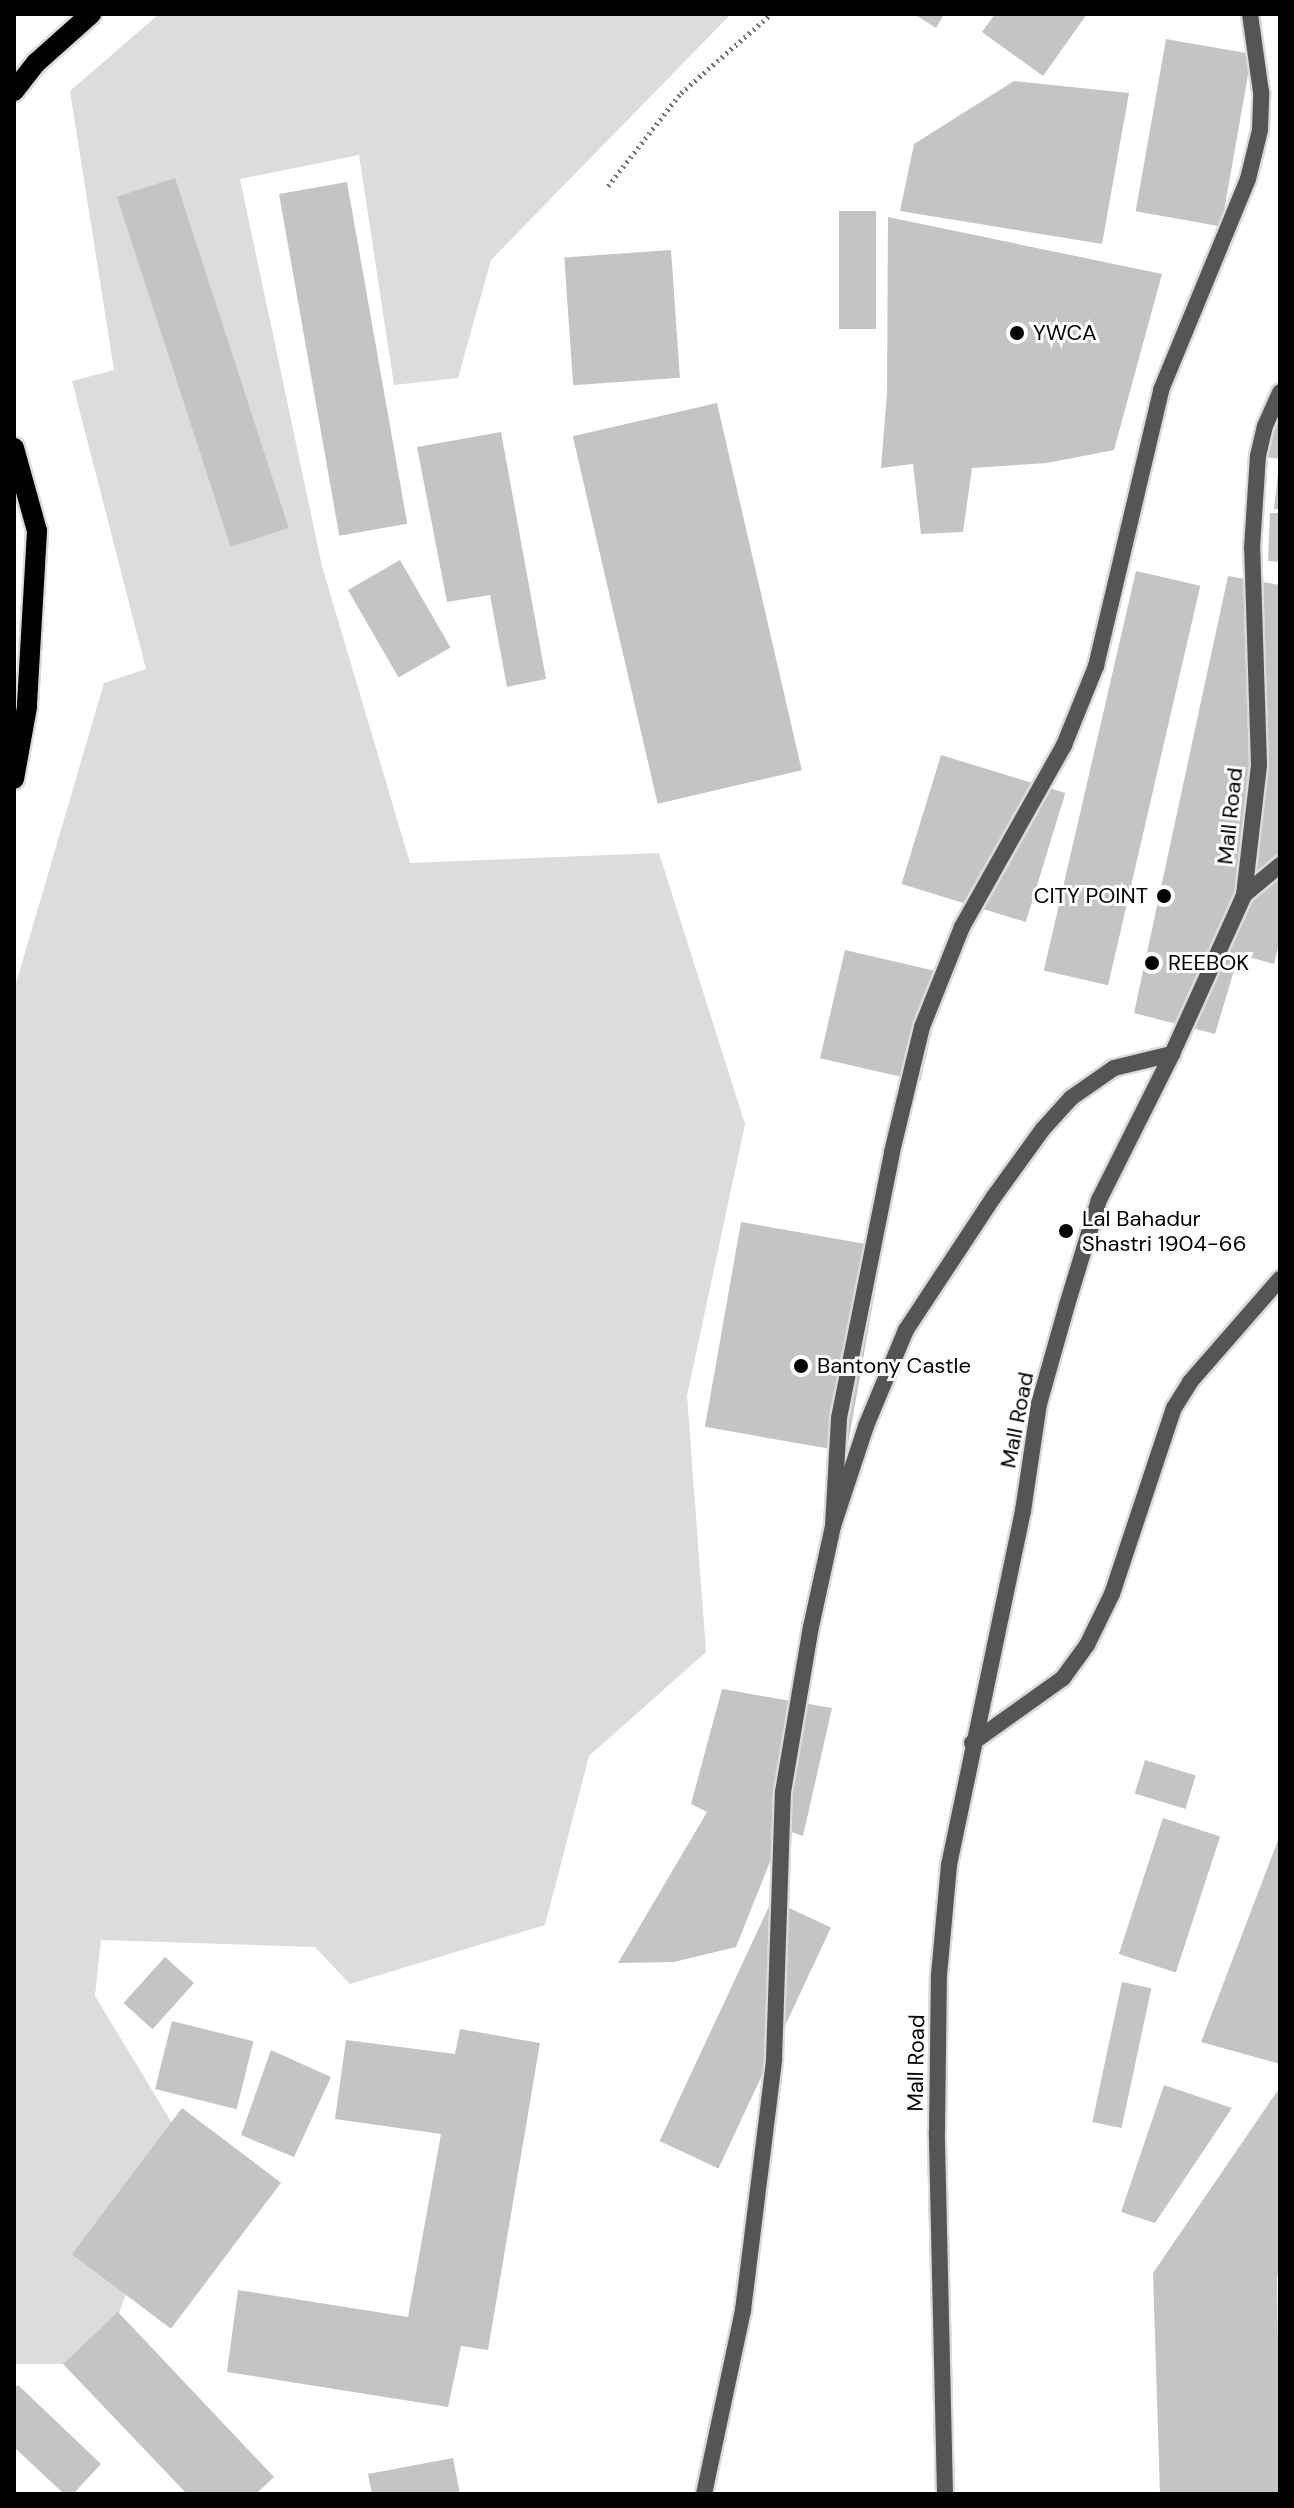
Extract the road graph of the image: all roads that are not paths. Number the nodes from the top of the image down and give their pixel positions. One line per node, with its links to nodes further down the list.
1 (91, 14): 3 (main road)
2 (1250, 14): 11 (street)
3 (14, 91)
4 (1280, 392): 8 (street, Mall Road)
5 (14, 448): 6 (main road)
6 (14, 779)
7 (1280, 865): 8 (street)
8 (1244, 895): 9 (street, Mall Road)
9 (1172, 1054): 11 (street); 12 (street, Mall Road)
10 (1280, 1279): 12 (street)
11 (833, 1526): 13 (street)
12 (972, 1743): 14 (street, Mall Road)
13 (704, 2494)
14 (945, 2494)

